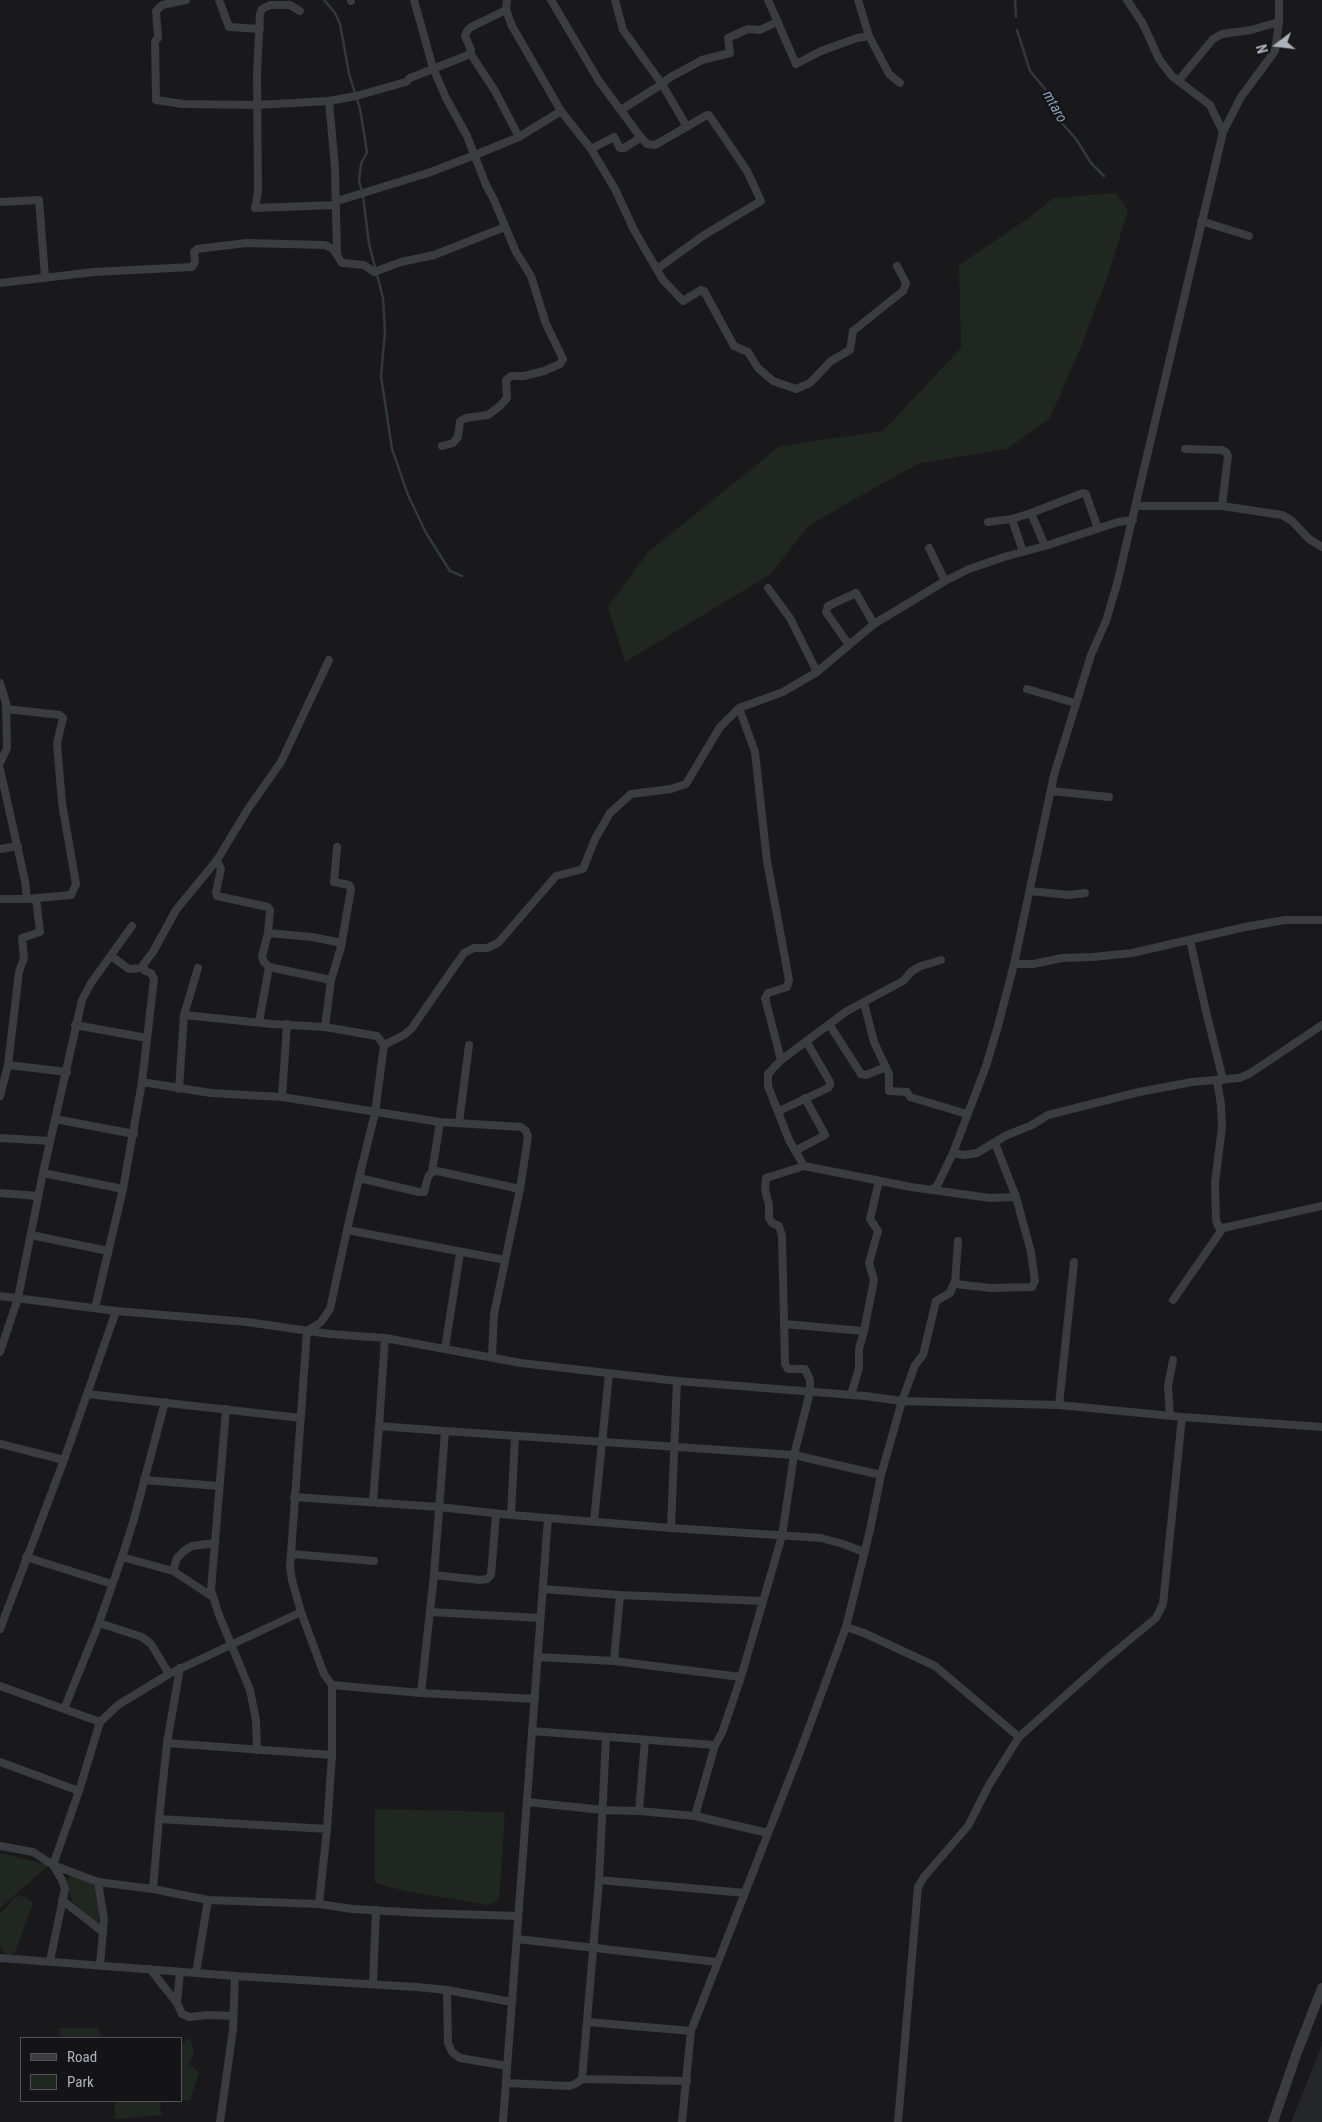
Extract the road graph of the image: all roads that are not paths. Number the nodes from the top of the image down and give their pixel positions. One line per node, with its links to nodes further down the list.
1 (186, 0): 23 (street)
2 (219, 0): 15 (street)
3 (414, 0): 18 (street)
4 (507, 0): 11 (street)
5 (551, 0): 24 (street)
6 (615, 0): 21 (street)
7 (768, 0): 13 (street)
8 (858, 0): 16 (street)
9 (1127, 0): 19 (street)
10 (1279, 0): 14 (street)
11 (506, 10): 17 (street); 25 (street)
12 (300, 11): 15 (street)
13 (777, 22): 16 (street); 21 (street)
14 (1279, 22): 19 (street); 27 (street)
15 (260, 29): 23 (street)
16 (869, 36): 20 (street)
17 (470, 53): 18 (street); 29 (street)
18 (433, 68): 22 (street); 31 (street)
19 (1179, 80): 27 (street)
20 (900, 83)
21 (662, 84): 24 (street); 26 (street)
22 (329, 101): 23 (street); 33 (street)
23 (258, 105): 33 (street)
24 (621, 110): 28 (street)
25 (561, 111): 29 (street); 30 (street)
26 (687, 127): 28 (street); 39 (street)
27 (1223, 132): 34 (street)
28 (639, 135): 30 (street)
29 (519, 137): 31 (street)
30 (592, 149): 39 (street)
31 (475, 155): 33 (street); 35 (street)
32 (0, 202): 40 (street)
33 (336, 203): 37 (street)
34 (1201, 221): 36 (street); 44 (street)
35 (505, 227): 37 (street); 42 (street)
36 (1249, 236)
37 (336, 255): 40 (street)
38 (897, 266): 39 (street)
39 (657, 269)
40 (45, 277): 41 (street)
41 (0, 283)
42 (442, 446)
43 (1185, 449): 45 (street)
44 (1136, 506): 45 (street); 48 (street)
45 (1222, 506): 52 (street)
46 (1031, 513): 47 (street); 50 (street); 51 (street)
47 (1012, 519): 49 (street); 54 (street)
48 (1133, 520): 50 (street); 63 (street)
49 (988, 522)
50 (1098, 529): 51 (street)
51 (1045, 546): 54 (street)
52 (1322, 546)
53 (929, 548): 55 (street)
54 (1023, 552): 55 (street)
55 (945, 581): 57 (street)
56 (768, 588): 60 (street)
57 (874, 624): 58 (street); 58 (street)
58 (849, 646): 60 (street)
59 (328, 660): 74 (street)
60 (817, 672): 64 (street)
61 (0, 684): 65 (street)
62 (1027, 689): 63 (street)
63 (1075, 703): 68 (street)
64 (739, 708): 102 (street); 104 (street)
65 (6, 709): 66 (street); 77 (street)
66 (0, 763)
67 (0, 769): 69 (street)
68 (1051, 791): 70 (street); 75 (street)
69 (3, 797): 71 (street)
70 (1110, 797)
71 (18, 846): 73 (street); 79 (street)
72 (337, 848): 84 (street)
73 (0, 849)
74 (217, 860): 82 (street); 89 (street)
75 (1030, 891): 76 (street); 87 (street)
76 (1086, 893)
77 (36, 898): 79 (street); 105 (street)
78 (0, 899): 79 (street)
79 (27, 899)
80 (1322, 920): 83 (street)
81 (132, 926): 85 (street)
82 (268, 933): 84 (street); 88 (street)
83 (1190, 940): 87 (street); 108 (street)
84 (342, 943): 91 (street)
85 (111, 956): 89 (street); 97 (street)
86 (941, 960): 92 (street)
87 (1014, 964): 116 (street)
88 (269, 967): 91 (street); 94 (street)
89 (143, 968): 100 (street)
90 (198, 968): 93 (street)
91 (331, 980): 99 (street)
92 (864, 1003): 96 (street); 106 (street)
93 (184, 1015): 94 (street); 110 (street)
94 (259, 1022): 95 (street)
95 (287, 1024): 99 (street); 112 (street)
96 (829, 1024): 101 (street); 106 (street)
97 (75, 1025): 100 (street); 107 (street)
98 (1322, 1025): 108 (street)
99 (325, 1027): 102 (street)
100 (148, 1038): 109 (street)
101 (806, 1041): 104 (street); 113 (street)
102 (384, 1045): 115 (street)
103 (469, 1045): 119 (street)
104 (781, 1060): 114 (street)
105 (8, 1065): 107 (street); 111 (street)
106 (886, 1067): 116 (street)
107 (67, 1072): 117 (street)
108 (1220, 1080): 123 (street); 138 (street)
109 (142, 1082): 110 (street); 120 (street)
110 (179, 1089): 112 (street)
111 (0, 1096)
112 (282, 1097): 115 (street)
113 (805, 1098): 114 (street); 124 (street)
114 (778, 1111): 124 (street)
115 (375, 1113): 118 (street); 129 (street)
116 (967, 1114): 125 (street)
117 (55, 1119): 120 (street); 122 (street)
118 (440, 1122): 119 (street); 127 (street)
119 (459, 1123): 132 (street)
120 (134, 1134): 131 (street)
121 (0, 1138): 122 (street)
122 (50, 1141): 128 (street)
123 (995, 1143): 125 (street); 136 (street)
124 (795, 1151): 126 (street)
125 (953, 1154): 133 (street)
126 (804, 1166): 130 (street); 152 (street)
127 (432, 1172): 129 (street); 132 (street)
128 (43, 1174): 131 (street); 135 (street)
129 (358, 1178): 139 (street)
130 (879, 1181): 133 (street); 154 (street)
131 (123, 1189): 142 (street)
132 (520, 1189): 144 (street)
133 (933, 1189): 136 (street)
134 (0, 1193): 135 (street)
135 (38, 1196): 140 (street)
136 (1016, 1197): 146 (street)
137 (1322, 1206): 138 (street)
138 (1223, 1228): 149 (street)
139 (347, 1230): 143 (street); 153 (street)
140 (31, 1235): 142 (street); 148 (street)
141 (958, 1242): 146 (street)
142 (108, 1251): 150 (street)
143 (460, 1253): 144 (street); 156 (street)
144 (505, 1260): 158 (street)
145 (1074, 1262): 167 (street)
146 (954, 1284): 165 (street)
147 (0, 1296): 148 (street)
148 (18, 1298): 150 (street); 157 (street)
149 (1173, 1300)
150 (95, 1308): 151 (street)
151 (116, 1311): 153 (street); 163 (street)
152 (784, 1324): 154 (street); 162 (street)
153 (306, 1330): 155 (street); 171 (street)
154 (864, 1331): 164 (street)
155 (385, 1338): 156 (street); 172 (street)
156 (445, 1348): 158 (street)
157 (0, 1352)
158 (492, 1356): 160 (street)
159 (1173, 1360): 169 (street)
160 (608, 1374): 161 (street); 176 (street)
161 (677, 1381): 162 (street); 178 (street)
162 (810, 1392): 164 (street); 179 (street)
163 (87, 1394): 166 (street); 180 (street)
164 (851, 1395): 165 (street)
165 (902, 1401): 167 (street); 181 (street)
166 (165, 1402): 168 (street); 182 (street)
167 (1058, 1405): 169 (street)
168 (226, 1410): 171 (street); 183 (street)
169 (1170, 1416): 170 (street)
170 (1182, 1417): 173 (street); 227 (street)
171 (301, 1418): 184 (street)
172 (379, 1426): 174 (street); 185 (street)
173 (1322, 1427)
174 (445, 1431): 175 (street); 186 (street)
175 (515, 1436): 176 (street); 188 (street)
176 (602, 1443): 178 (street); 190 (street)
177 (0, 1444): 180 (street)
178 (673, 1448): 179 (street); 191 (street)
179 (794, 1455): 181 (street); 192 (street)
180 (64, 1460): 197 (street)
181 (881, 1475): 194 (street)
182 (144, 1480): 183 (street); 196 (street)
183 (219, 1486): 193 (street)
184 (294, 1496): 185 (street); 195 (street)
185 (373, 1501): 186 (street)
186 (439, 1507): 187 (street); 200 (street)
187 (496, 1514): 188 (street); 200 (street)
188 (511, 1515): 189 (street)
189 (548, 1518): 190 (street); 202 (street)
190 (594, 1521): 191 (street)
191 (671, 1528): 192 (street)
192 (782, 1536): 194 (street); 205 (street)
193 (215, 1543): 199 (street); 204 (street)
194 (864, 1552): 211 (street)
195 (292, 1554): 198 (street); 207 (street)
196 (122, 1556): 199 (street); 201 (street)
197 (26, 1557): 201 (street); 206 (street)
198 (374, 1561)
199 (173, 1571): 204 (street)
200 (434, 1575): 208 (street)
201 (112, 1584): 210 (street)
202 (543, 1589): 203 (street); 209 (street)
203 (620, 1595): 205 (street); 215 (street)
204 (213, 1597): 213 (street)
205 (762, 1601): 218 (street)
206 (3, 1607): 212 (street)
207 (301, 1612): 213 (street); 219 (street)
208 (430, 1612): 209 (street); 221 (street)
209 (540, 1618): 214 (street)
210 (99, 1623): 217 (street); 223 (street)
211 (846, 1627): 227 (street); 241 (street)
212 (0, 1629)
213 (231, 1644): 216 (street); 231 (street)
214 (538, 1656): 215 (street); 222 (street)
215 (614, 1661): 218 (street)
216 (180, 1668): 217 (street); 229 (street)
217 (169, 1674): 224 (street)
218 (741, 1677): 230 (street)
219 (332, 1685): 221 (street); 232 (street)
220 (0, 1686): 223 (street)
221 (421, 1693): 222 (street)
222 (535, 1699): 225 (street)
223 (64, 1709): 224 (street)
224 (100, 1722): 234 (street)
225 (532, 1731): 226 (street); 235 (street)
226 (606, 1737): 228 (street); 236 (street)
227 (1019, 1738): 280 (street)
228 (645, 1740): 230 (street); 237 (street)
229 (167, 1743): 231 (street); 239 (street)
230 (715, 1745): 238 (street)
231 (257, 1750): 232 (street)
232 (332, 1755): 240 (street)
233 (0, 1762): 234 (street)
234 (80, 1791): 243 (street)
235 (527, 1802): 236 (street); 252 (street)
236 (603, 1810): 237 (street); 244 (street)
237 (639, 1811): 238 (street)
238 (695, 1816): 241 (street)
239 (159, 1819): 240 (street); 246 (street)
240 (327, 1829): 250 (street)
241 (768, 1833): 247 (street)
242 (0, 1846): 243 (street)
243 (53, 1865): 245 (street); 248 (street)
244 (599, 1880): 247 (street); 255 (street)
245 (98, 1882): 246 (street); 253 (street)
246 (153, 1889): 249 (street)
247 (744, 1893): 258 (street)
248 (62, 1900): 253 (street); 257 (street)
249 (208, 1900): 250 (street); 262 (street)
250 (319, 1904): 251 (street)
251 (376, 1910): 252 (street); 264 (street)
252 (517, 1916): 254 (street)
253 (103, 1932): 259 (street)
254 (516, 1940): 255 (street); 267 (street)
255 (592, 1948): 258 (street); 271 (street)
256 (0, 1958): 257 (street)
257 (50, 1961): 259 (street)
258 (717, 1962): 272 (street)
259 (100, 1966): 260 (street)
260 (150, 1969): 261 (street); 268 (street)
261 (180, 1972): 262 (street); 268 (street)
262 (196, 1973): 263 (street)
263 (235, 1976): 264 (street); 270 (street)
264 (373, 1983): 266 (street)
265 (1322, 1988): 269 (street)
266 (447, 1990): 267 (street); 273 (street)
267 (512, 2002): 273 (street)
268 (177, 2003): 270 (street)
269 (1318, 2011): 281 (street)
270 (233, 2016): 277 (street)
271 (587, 2022): 272 (street); 274 (street)
272 (691, 2030): 275 (street)
273 (507, 2066): 276 (street)
274 (582, 2079): 275 (street); 276 (street)
275 (687, 2081): 279 (street)
276 (506, 2083): 278 (street)
277 (220, 2122)
278 (503, 2122)
279 (682, 2122)
280 (898, 2122)
281 (1272, 2122)

